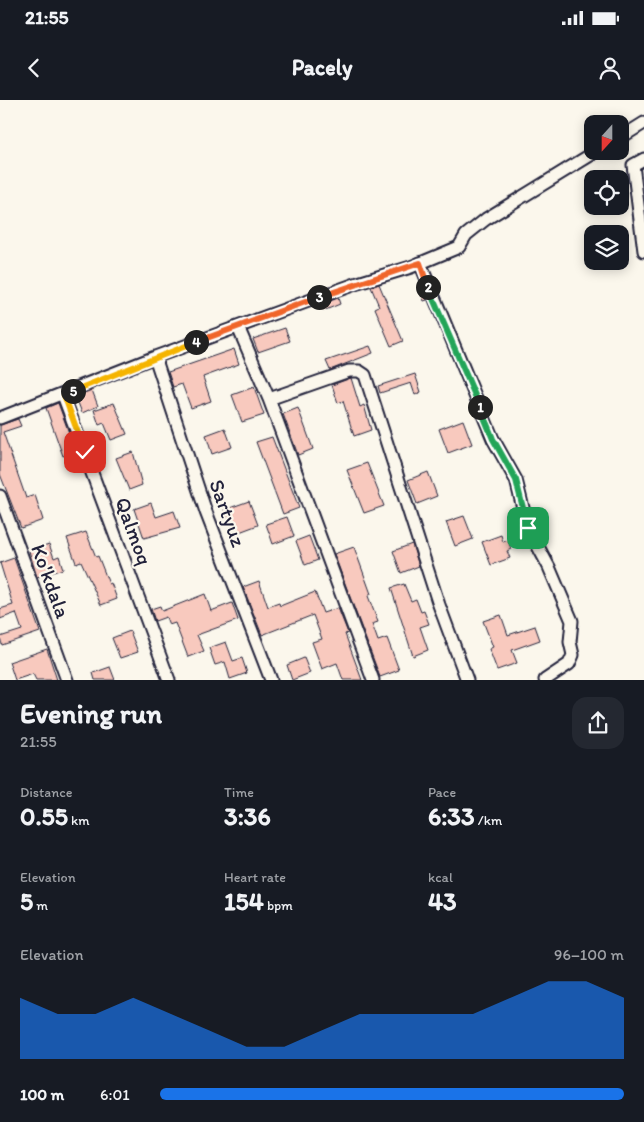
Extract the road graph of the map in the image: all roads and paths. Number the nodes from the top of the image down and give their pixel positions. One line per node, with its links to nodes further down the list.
1 (644, 123): 2 (street)
2 (629, 132)
3 (584, 159): 6 (street)
4 (644, 159): 5 (street)
5 (644, 251)
6 (420, 263): 7 (street); 18 (street)
7 (238, 327): 8 (street); 10 (street)
8 (155, 357): 9 (street); 15 (street, Sartyuz)
9 (64, 395): 11 (street); 14 (street, Qalmoq)
10 (269, 399): 16 (street); 17 (street)
11 (0, 418)
12 (0, 496): 13 (street, Ko'kdala)
13 (67, 680)
14 (169, 680)
15 (271, 680)
16 (373, 680)
17 (468, 680)
18 (545, 680)

